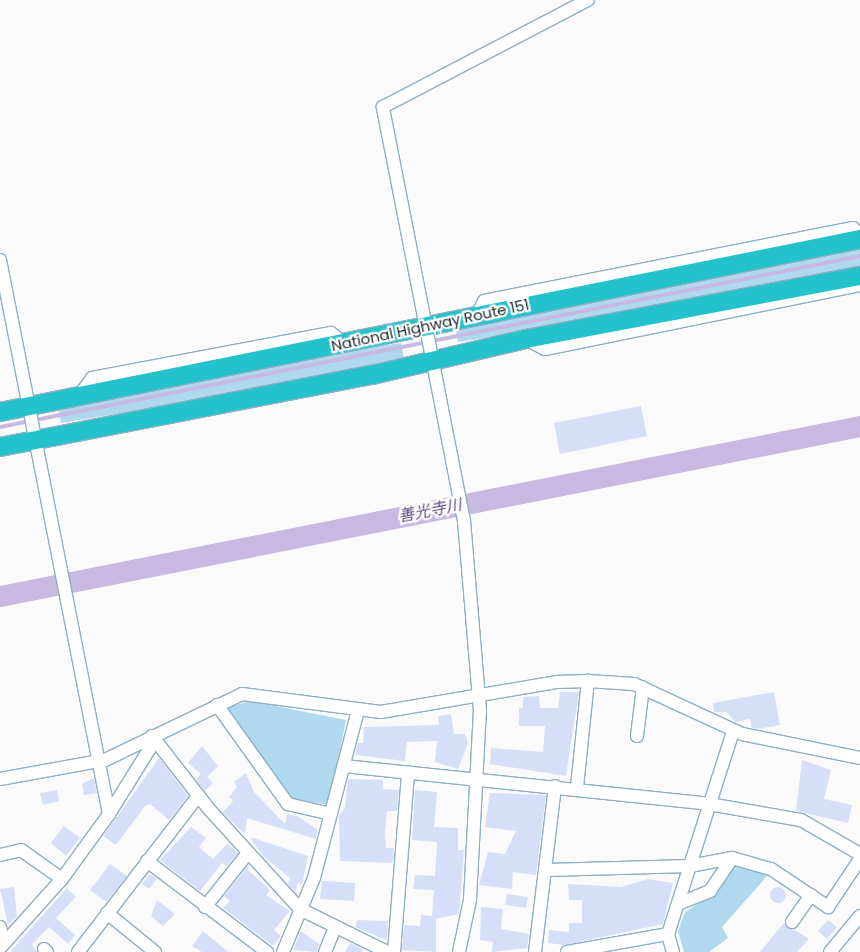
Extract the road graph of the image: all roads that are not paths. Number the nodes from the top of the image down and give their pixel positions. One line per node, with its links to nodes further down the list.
1 (588, 0): 8 (street)
2 (860, 235): 7 (street)
3 (860, 239): 7 (highway, National Highway Route 151)
4 (0, 260): 11 (street)
5 (860, 276): 9 (highway)
6 (860, 285): 9 (street)
7 (478, 314): 8 (highway, National Highway Route 151)
8 (426, 326): 10 (street); 11 (highway, National Highway Route 151)
9 (526, 339): 10 (highway)
10 (432, 359): 13 (highway); 17 (street)
11 (27, 406): 12 (highway, National Highway Route 151); 13 (street)
12 (0, 412)
13 (35, 438): 14 (highway); 24 (street)
14 (0, 447)
15 (588, 681): 16 (street); 17 (street); 30 (street)
16 (643, 687): 20 (street); 22 (street)
17 (478, 696): 19 (street); 27 (street)
18 (217, 705): 19 (street); 21 (street); 34 (street)
19 (358, 710): 25 (street)
20 (732, 731): 23 (street); 32 (street)
21 (152, 736): 24 (street); 31 (street); 33 (street)
22 (637, 736)
23 (860, 758)
24 (98, 762): 28 (street); 33 (street)
25 (344, 766): 26 (street); 34 (street)
26 (408, 773): 27 (street); 61 (street)
27 (476, 778): 29 (street); 62 (street)
28 (0, 779)
29 (555, 786): 30 (street); 42 (street)
30 (577, 787): 32 (street)
31 (198, 796): 35 (street); 40 (street)
32 (709, 804): 36 (street); 41 (street)
33 (109, 814): 43 (street)
34 (331, 814): 47 (street)
35 (248, 853): 46 (street); 47 (street)
36 (860, 854)
37 (0, 855): 43 (street)
38 (732, 858): 41 (street); 44 (street); 45 (street)
39 (860, 859): 44 (street)
40 (148, 861): 46 (street); 48 (street)
41 (690, 866): 42 (street); 45 (street)
42 (547, 870): 63 (street)
43 (62, 880): 54 (street)
44 (812, 895): 50 (street)
45 (678, 904): 53 (street)
46 (205, 907): 57 (street)
47 (300, 909): 52 (street); 58 (street)
48 (107, 913): 55 (street); 56 (street)
49 (860, 916): 66 (street)
50 (792, 922)
51 (0, 927): 54 (street)
52 (335, 927): 59 (street); 60 (street)
53 (668, 934): 64 (street); 65 (street)
54 (2, 946)
55 (78, 952)
56 (155, 952)
57 (267, 952)
58 (283, 952)
59 (325, 952)
60 (387, 952)
61 (394, 952)
62 (459, 952)
63 (535, 952)
64 (567, 952)
65 (673, 952)
66 (830, 952)

